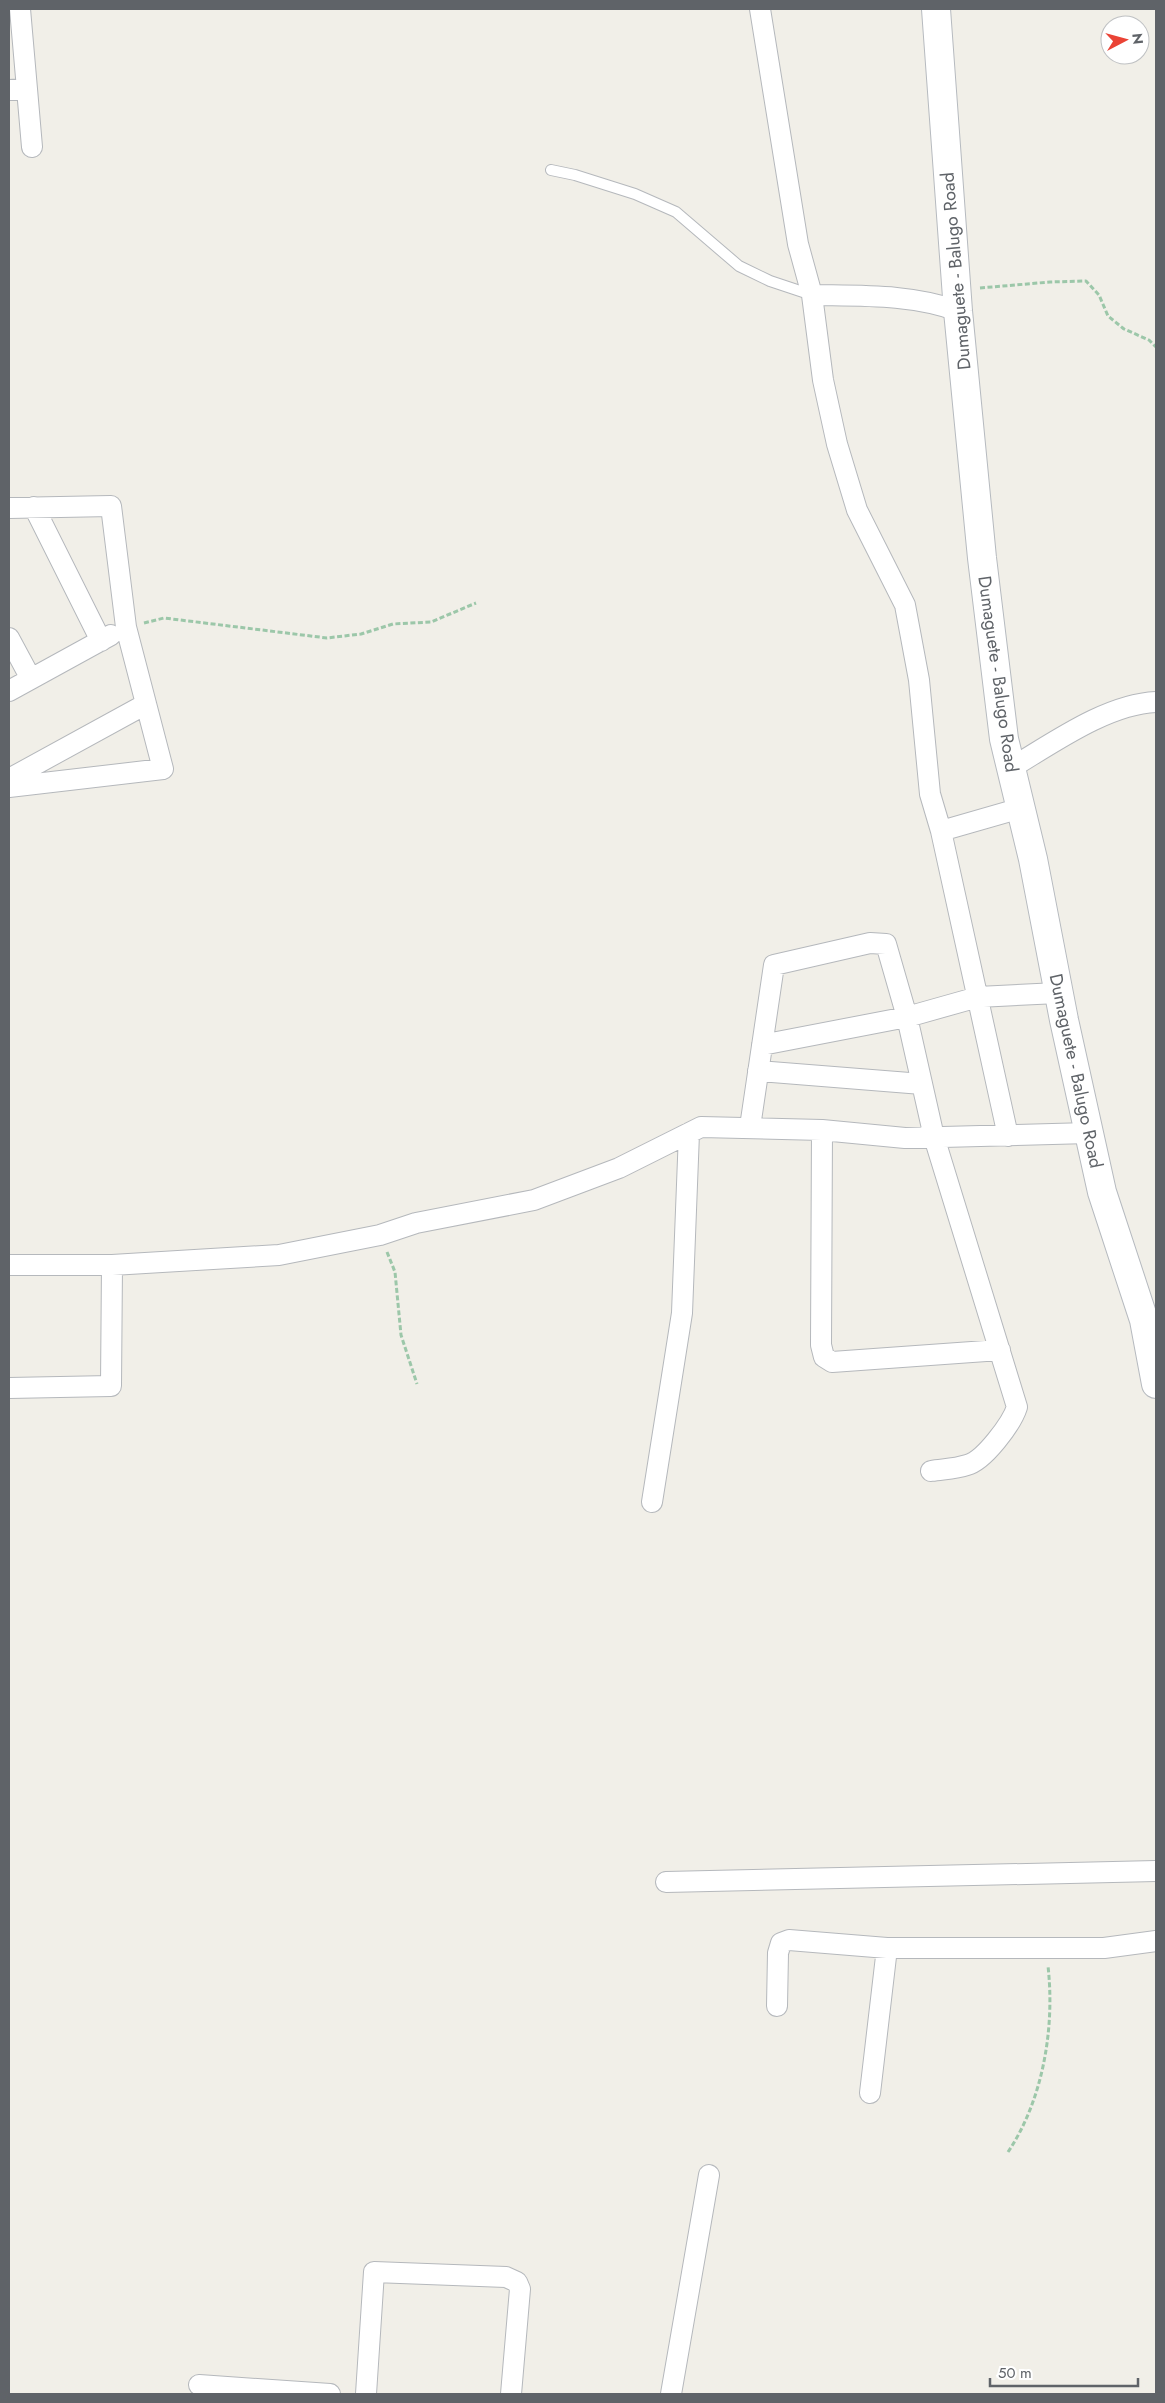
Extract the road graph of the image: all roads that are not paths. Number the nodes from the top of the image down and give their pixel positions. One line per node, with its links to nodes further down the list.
1 (20, 9): 4 (street)
2 (760, 9): 7 (street)
3 (936, 9): 8 (street, Dumaguete - Balugo Road)
4 (18, 90): 5 (street)
5 (32, 146)
6 (551, 170): 7 (lane)
7 (812, 295): 8 (street); 23 (street)
8 (958, 301): 18 (street, Dumaguete - Balugo Road)
9 (34, 507): 10 (street); 11 (street); 13 (street)
10 (9, 508)
11 (126, 627): 13 (street); 17 (street)
12 (9, 638): 14 (street)
13 (101, 641): 14 (street)
14 (31, 679): 15 (street)
15 (9, 692)
16 (1156, 702): 18 (street)
17 (146, 704): 19 (street); 20 (street)
18 (1011, 768): 22 (street, Dumaguete - Balugo Road)
19 (9, 779): 20 (street)
20 (9, 787): 21 (street)
21 (9, 796)
22 (1021, 808): 23 (street); 24 (street, Dumaguete - Balugo Road)
23 (941, 831): 25 (street)
24 (1058, 993): 25 (street); 33 (street, Dumaguete - Balugo Road)
25 (978, 997): 26 (street); 34 (street)
26 (908, 1017): 27 (street); 27 (street); 29 (street)
27 (762, 1045): 28 (street)
28 (758, 1071): 29 (street); 30 (street)
29 (922, 1084): 35 (street)
30 (750, 1127): 31 (street); 32 (street)
31 (822, 1130): 35 (street); 38 (street)
32 (688, 1133): 37 (street); 42 (street)
33 (1089, 1133): 34 (street); 39 (street, Dumaguete - Balugo Road)
34 (1008, 1136): 35 (street)
35 (934, 1137): 38 (street)
36 (9, 1265): 37 (street)
37 (112, 1265): 40 (street)
38 (1000, 1350): 41 (street)
39 (1156, 1384)
40 (9, 1388)
41 (931, 1471)
42 (652, 1502)
43 (1156, 1871): 44 (street)
44 (666, 1882)
45 (1156, 1942): 46 (street)
46 (887, 1948): 47 (street); 48 (street)
47 (777, 2006)
48 (870, 2093)
49 (709, 2175): 54 (street)
50 (200, 2385): 51 (street)
51 (330, 2394)
52 (366, 2394): 53 (street)
53 (511, 2394)
54 (671, 2394)

